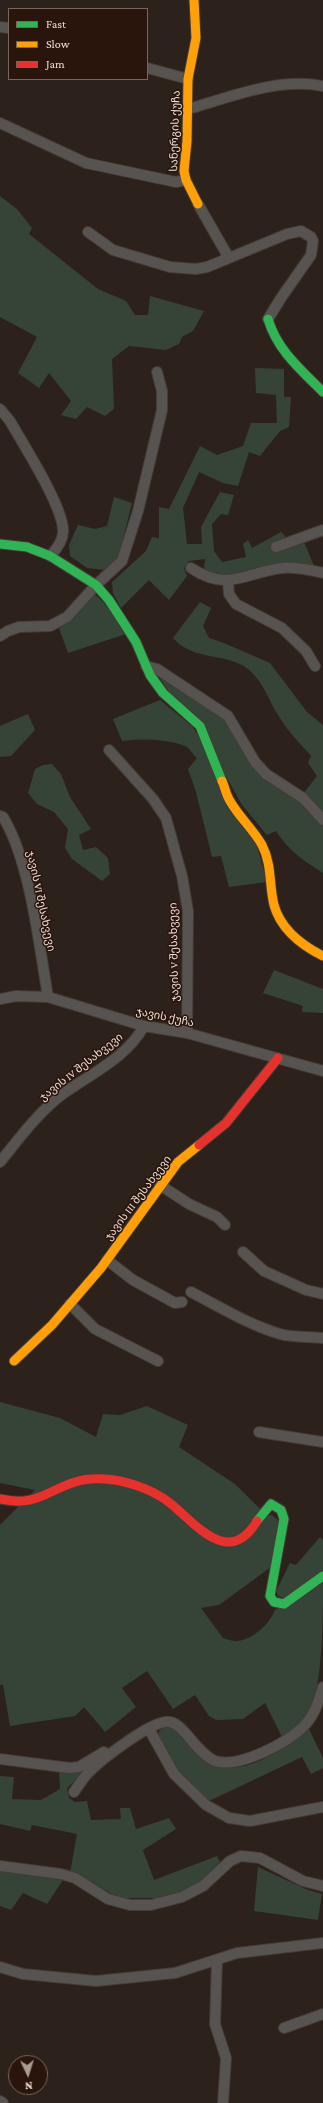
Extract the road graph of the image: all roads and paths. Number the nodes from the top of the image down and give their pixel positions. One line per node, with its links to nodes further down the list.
1 (194, 0): 3 (street, სანერგის ქუჩა)
2 (148, 68): 3 (street)
3 (188, 80): 5 (street, სანერგის ქუჩა)
4 (323, 86): 5 (street)
5 (188, 108): 7 (street, სანერგის ქუჩა)
6 (0, 123): 7 (street)
7 (186, 180): 8 (street, სანერგის ქუჩა)
8 (198, 204): 10 (street, სანერგის ქუჩა)
9 (88, 232): 10 (street)
10 (229, 258): 11 (street)
11 (268, 320): 13 (street)
12 (157, 372): 22 (street)
13 (323, 392)
14 (0, 409): 18 (street)
15 (323, 530): 17 (street)
16 (0, 544): 18 (street)
17 (276, 547)
18 (50, 556): 22 (street)
19 (191, 568): 21 (street)
20 (323, 573): 21 (street)
21 (228, 582): 25 (street)
22 (96, 585): 23 (street); 24 (street)
23 (0, 636)
24 (146, 666): 28 (street); 29 (street)
25 (315, 666)
26 (109, 750): 33 (street, ჯავის V შესახვევი)
27 (0, 816): 30 (street, ჯავის VI შესახვევი)
28 (323, 820)
29 (323, 956)
30 (48, 997): 31 (street, ჯავის ქუჩა); 32 (street, ჯავის ქუჩა)
31 (0, 999)
32 (144, 1026): 33 (street, ჯავის ქუჩა); 36 (street, ჯავის IV შესახვევი)
33 (187, 1033): 34 (street, ჯავის ქუჩა)
34 (278, 1058): 35 (street, ჯავის ქუჩა); 37 (street, ჯავის III შესახვევი)
35 (323, 1071)
36 (0, 1162)
37 (160, 1185): 38 (street); 40 (street, ჯავის III შესახვევი)
38 (225, 1225)
39 (243, 1252): 42 (street)
40 (107, 1260): 43 (street); 44 (street, ჯავის III შესახვევი)
41 (191, 1292): 45 (street)
42 (323, 1294)
43 (182, 1302)
44 (70, 1304): 46 (street, ჯავის III შესახვევი); 47 (street)
45 (323, 1338)
46 (14, 1361)
47 (158, 1361)
48 (260, 1432): 49 (street)
49 (323, 1442)
50 (0, 1499): 51 (street)
51 (323, 1576)
52 (323, 1687): 53 (street)
53 (149, 1729): 54 (street); 57 (street)
54 (116, 1749): 55 (street); 56 (street)
55 (0, 1759)
56 (74, 1792)
57 (323, 1807)
58 (0, 1866): 59 (street)
59 (323, 1886)
60 (323, 1943): 61 (street)
61 (217, 1960): 62 (street); 67 (street)
62 (0, 1966)
63 (323, 2014): 64 (street)
64 (284, 2028)
65 (0, 2101): 66 (street)
66 (2, 2103)
67 (223, 2103)

